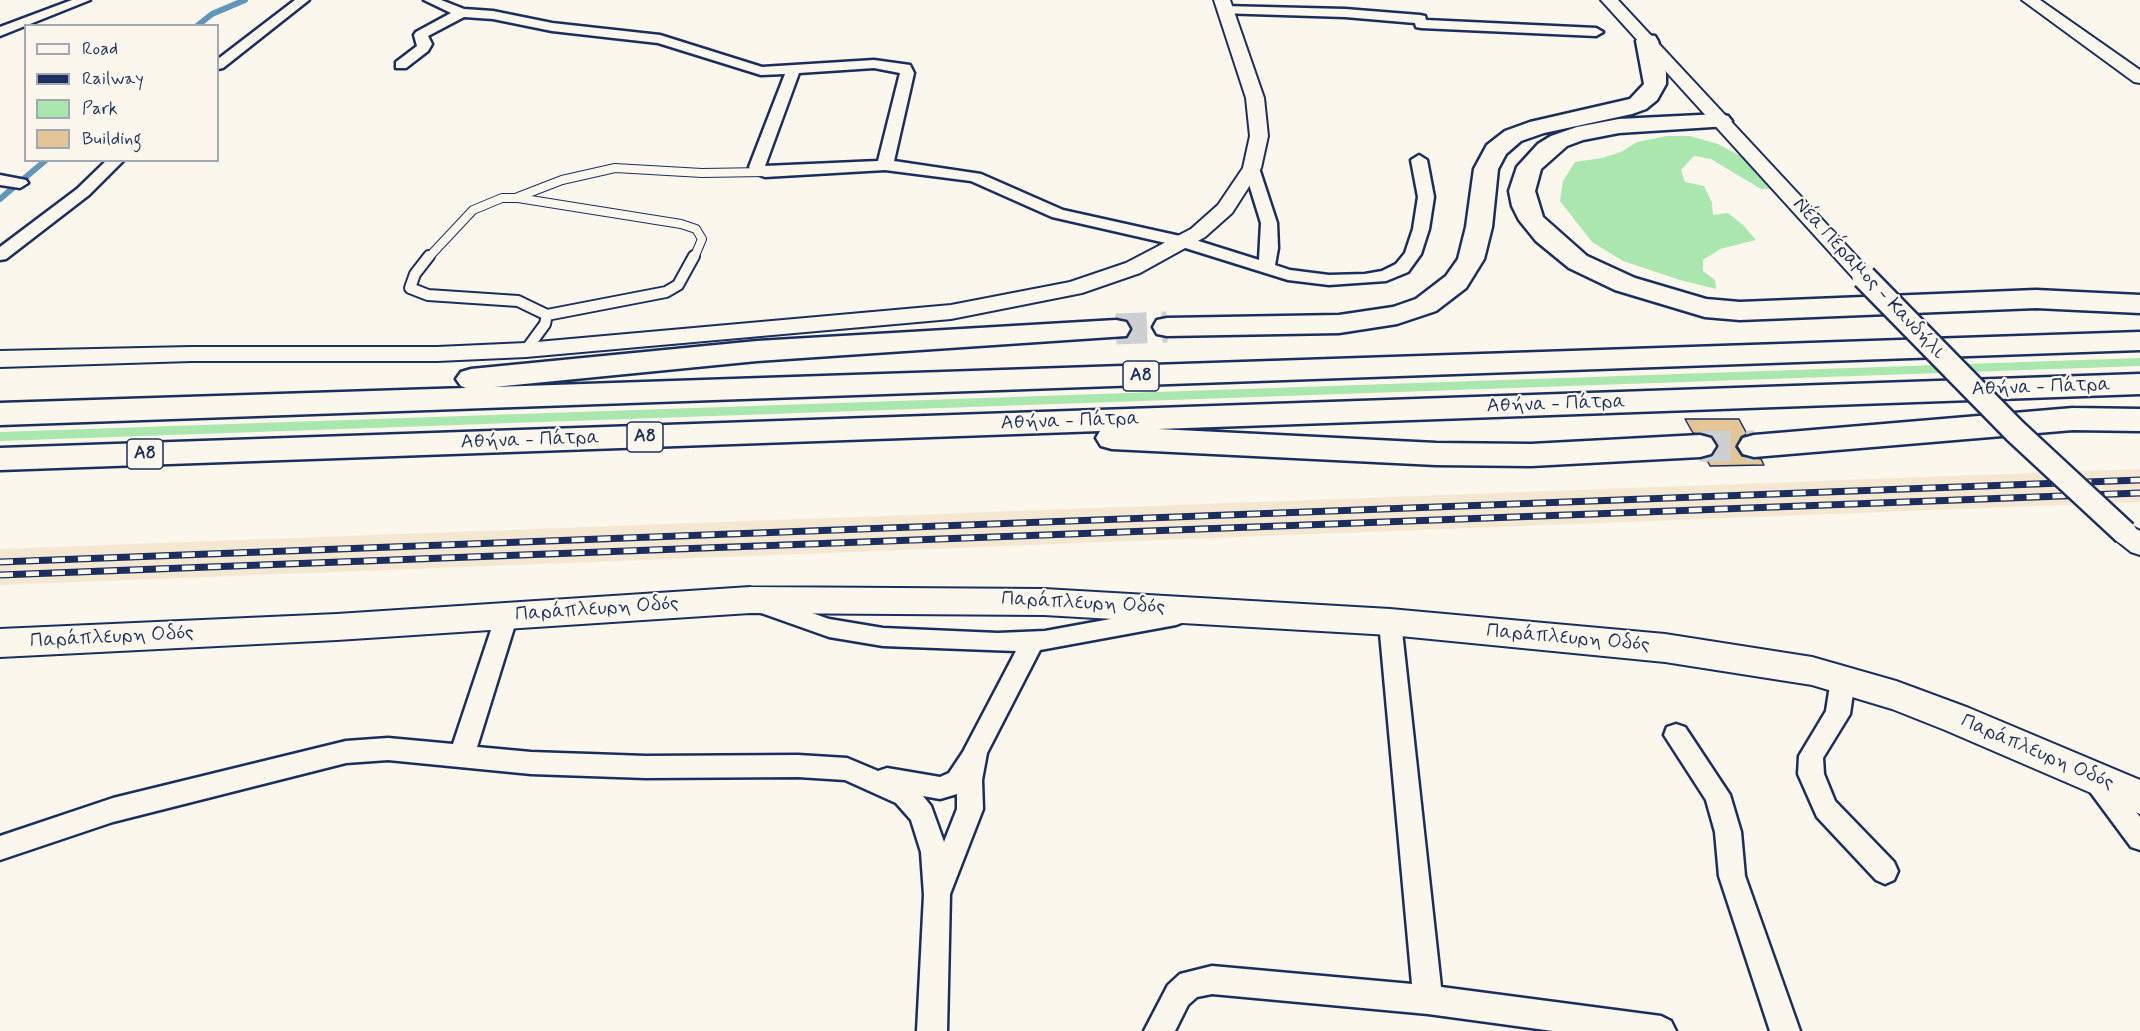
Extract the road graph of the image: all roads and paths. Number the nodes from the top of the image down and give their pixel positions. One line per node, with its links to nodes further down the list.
1 (84, 0): 10 (street)
2 (303, 0): 13 (street)
3 (430, 0): 8 (street)
4 (1410, 0): 9 (street)
5 (1609, 0): 12 (street, Νέα Πέραμος - Κανδήλι)
6 (2030, 0): 16 (street)
7 (1223, 5): 9 (street); 22 (street)
8 (462, 14): 14 (street); 15 (street)
9 (1422, 26): 11 (street)
10 (0, 32)
11 (1596, 32)
12 (1647, 41): 17 (highway); 18 (street, Νέα Πέραμος - Κανδήλι)
13 (219, 64)
14 (401, 65)
15 (793, 70): 21 (street); 23 (street)
16 (2140, 78)
17 (1609, 112): 18 (highway); 32 (highway)
18 (1714, 114): 30 (highway); 45 (street, Νέα Πέραμος - Κανδήλι, bridge)
19 (1419, 160): 29 (street)
20 (115, 162): 28 (street)
21 (885, 165): 23 (street); 27 (street)
22 (1252, 168): 27 (street); 29 (street)
23 (765, 172): 26 (lane)
24 (0, 180): 25 (street)
25 (20, 183)
26 (518, 198): 31 (lane); 31 (lane)
27 (1183, 242): 29 (street); 35 (street)
28 (0, 255)
29 (1266, 269)
30 (2140, 304)
31 (547, 315): 35 (lane)
32 (1167, 327)
33 (1116, 329): 38 (highway)
34 (2140, 341): 38 (highway, Α8)
35 (526, 350): 36 (street)
36 (0, 359)
37 (2140, 384): 41 (highway, Αθήνα - Πάτρα / Α8)
38 (141, 411): 39 (highway, Α8)
39 (0, 414)
40 (2140, 420): 43 (highway)
41 (1000, 424): 42 (highway); 44 (highway, Αθήνα - Πάτρα / Α8)
42 (1700, 446)
43 (1754, 446)
44 (0, 459)
45 (2132, 539)
46 (750, 600): 47 (main road, Παράπλευρη Οδός); 48 (main road, Παράπλευρη Οδός); 50 (street)
47 (1209, 610): 49 (main road, Παράπλευρη Οδός); 50 (street)
48 (507, 615): 51 (main road, Παράπλευρη Οδός); 55 (street)
49 (1390, 622): 52 (main road, Παράπλευρη Οδός); 63 (street)
50 (1033, 641): 54 (street)
51 (0, 643)
52 (1843, 679): 57 (main road, Παράπλευρη Οδός); 61 (street)
53 (1676, 735): 67 (street)
54 (975, 752): 56 (street); 62 (street)
55 (461, 758): 56 (street); 60 (street)
56 (847, 770): 62 (street)
57 (2092, 775): 58 (main road, Παράπλευρη Οδός); 59 (street)
58 (2140, 797)
59 (2140, 838)
60 (0, 848)
61 (1885, 871)
62 (937, 895): 65 (street)
63 (1428, 1000): 64 (street); 66 (street)
64 (1646, 1030)
65 (932, 1031)
66 (1160, 1031)
67 (1785, 1031)

